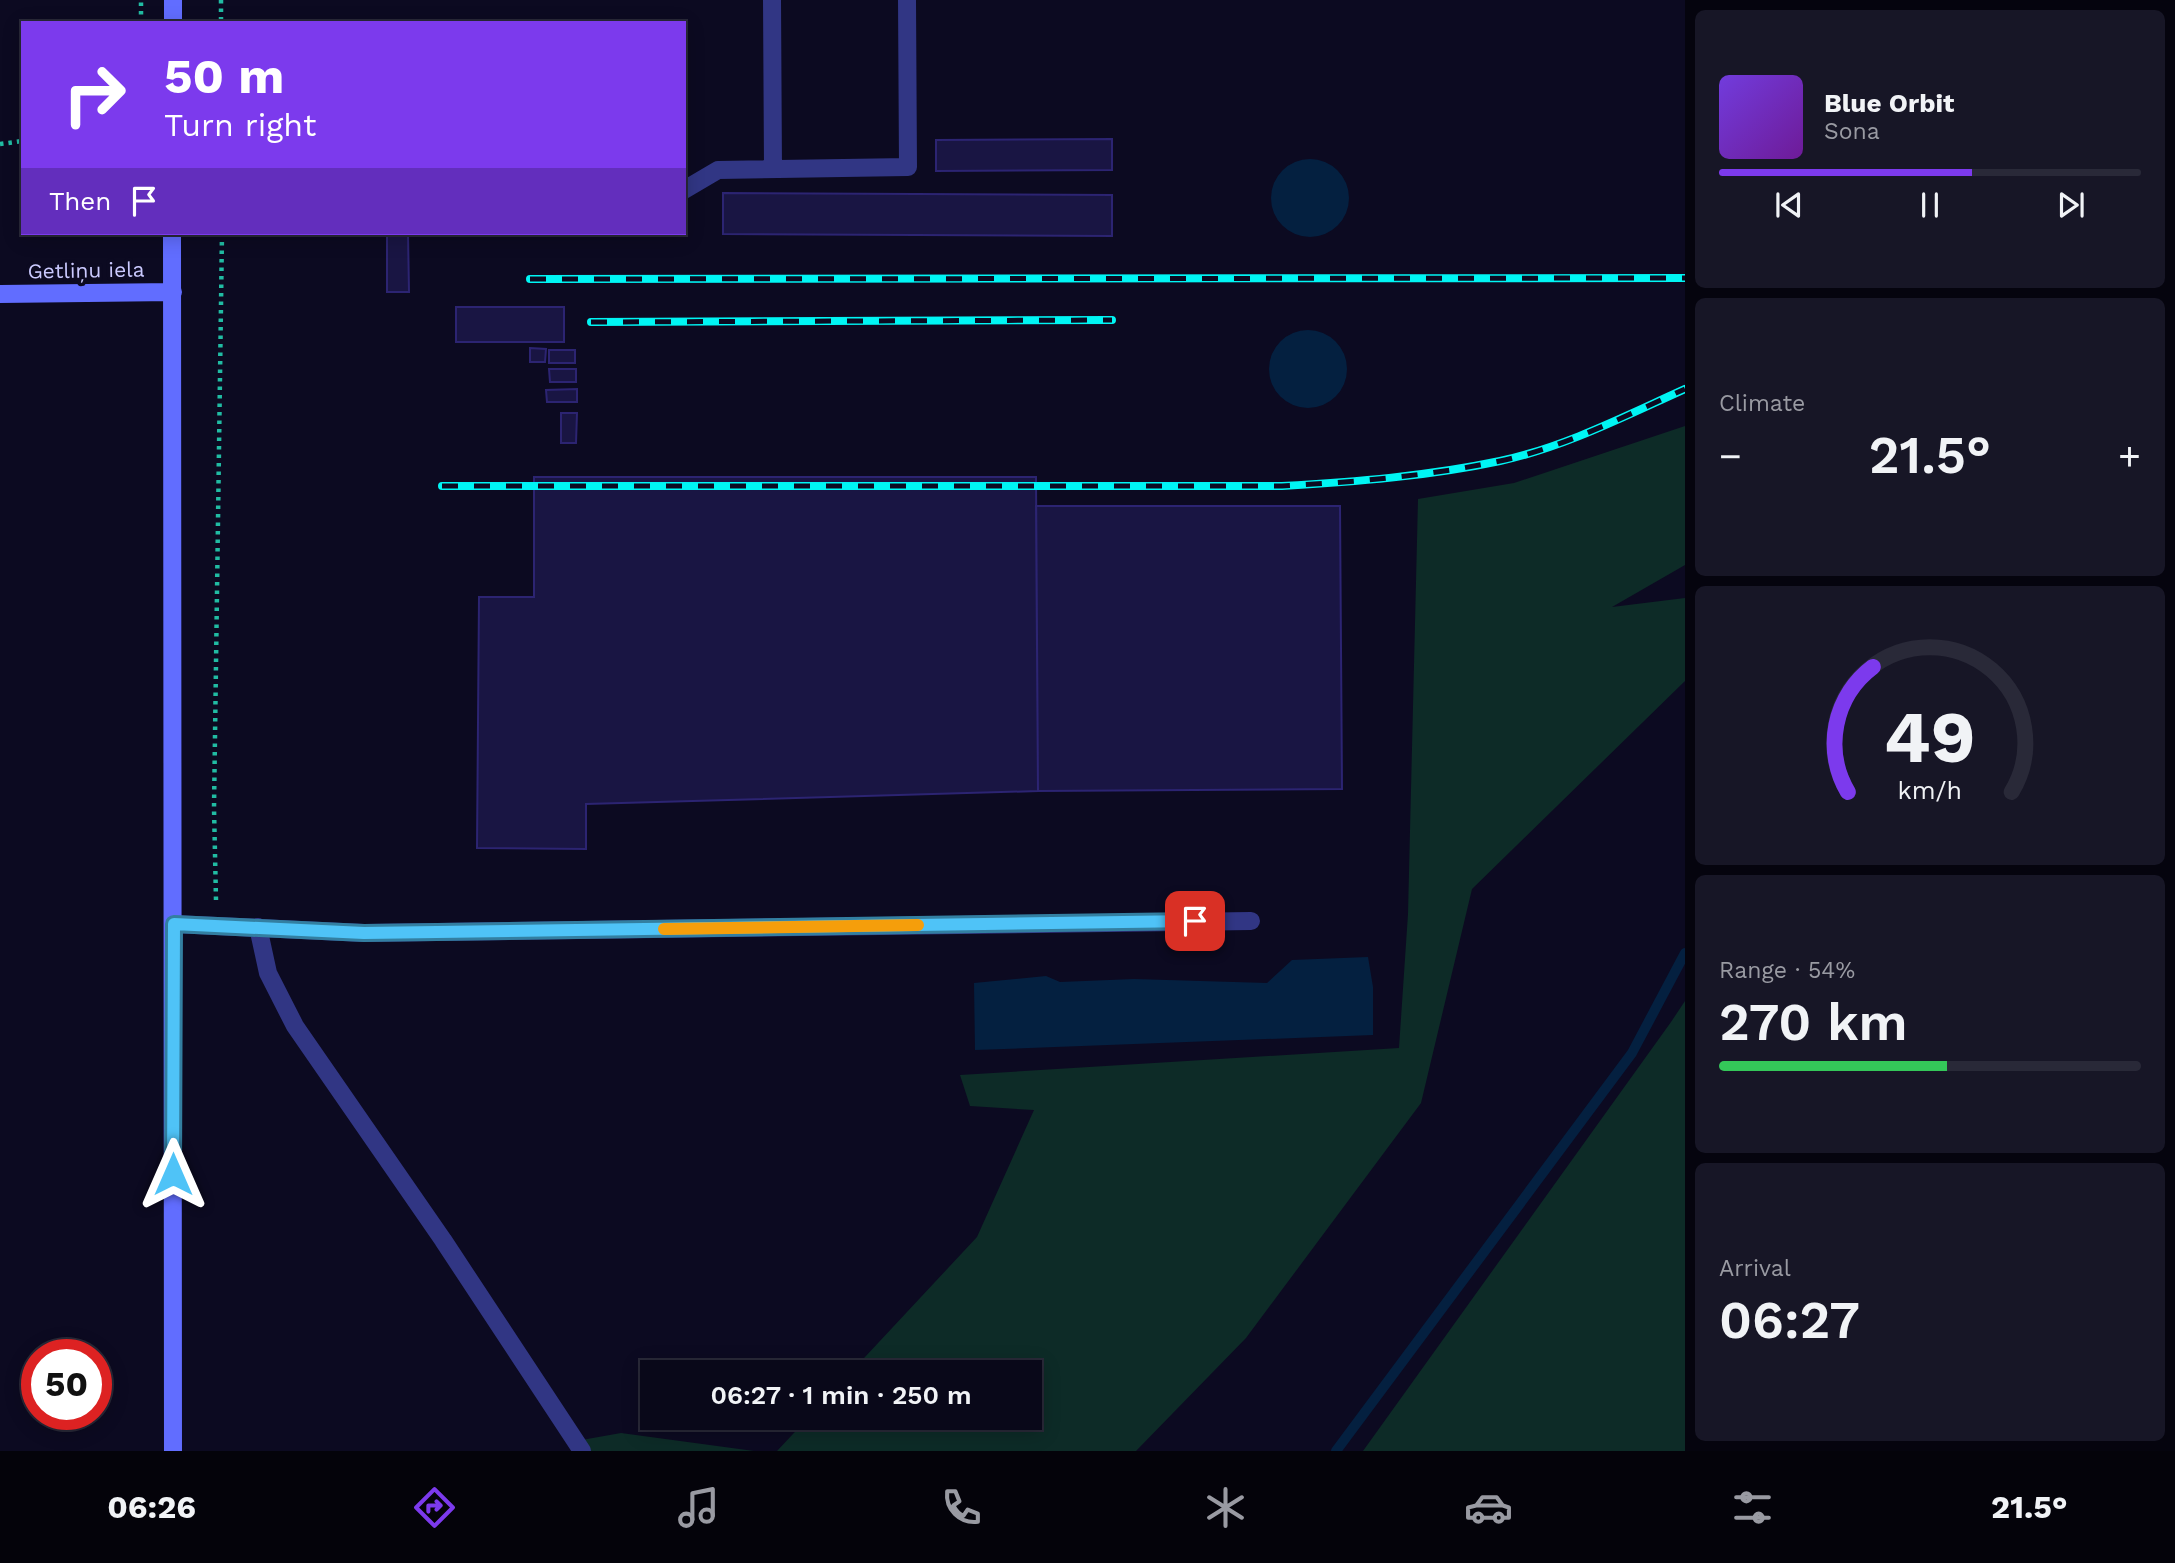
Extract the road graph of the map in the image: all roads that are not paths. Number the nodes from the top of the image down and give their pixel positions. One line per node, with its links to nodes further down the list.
1 (173, 0): 4 (main road)
2 (772, 0): 5 (lane)
3 (907, 0): 5 (lane)
4 (173, 21)
5 (773, 169): 6 (lane)
6 (686, 189)
7 (172, 235): 8 (main road)
8 (173, 292): 9 (main road, Getliņu iela); 11 (main road)
9 (0, 294)
10 (1251, 921): 12 (lane)
11 (174, 924): 12 (lane); 13 (main road)
12 (258, 928): 14 (lane)
13 (173, 1451)
14 (582, 1451)

